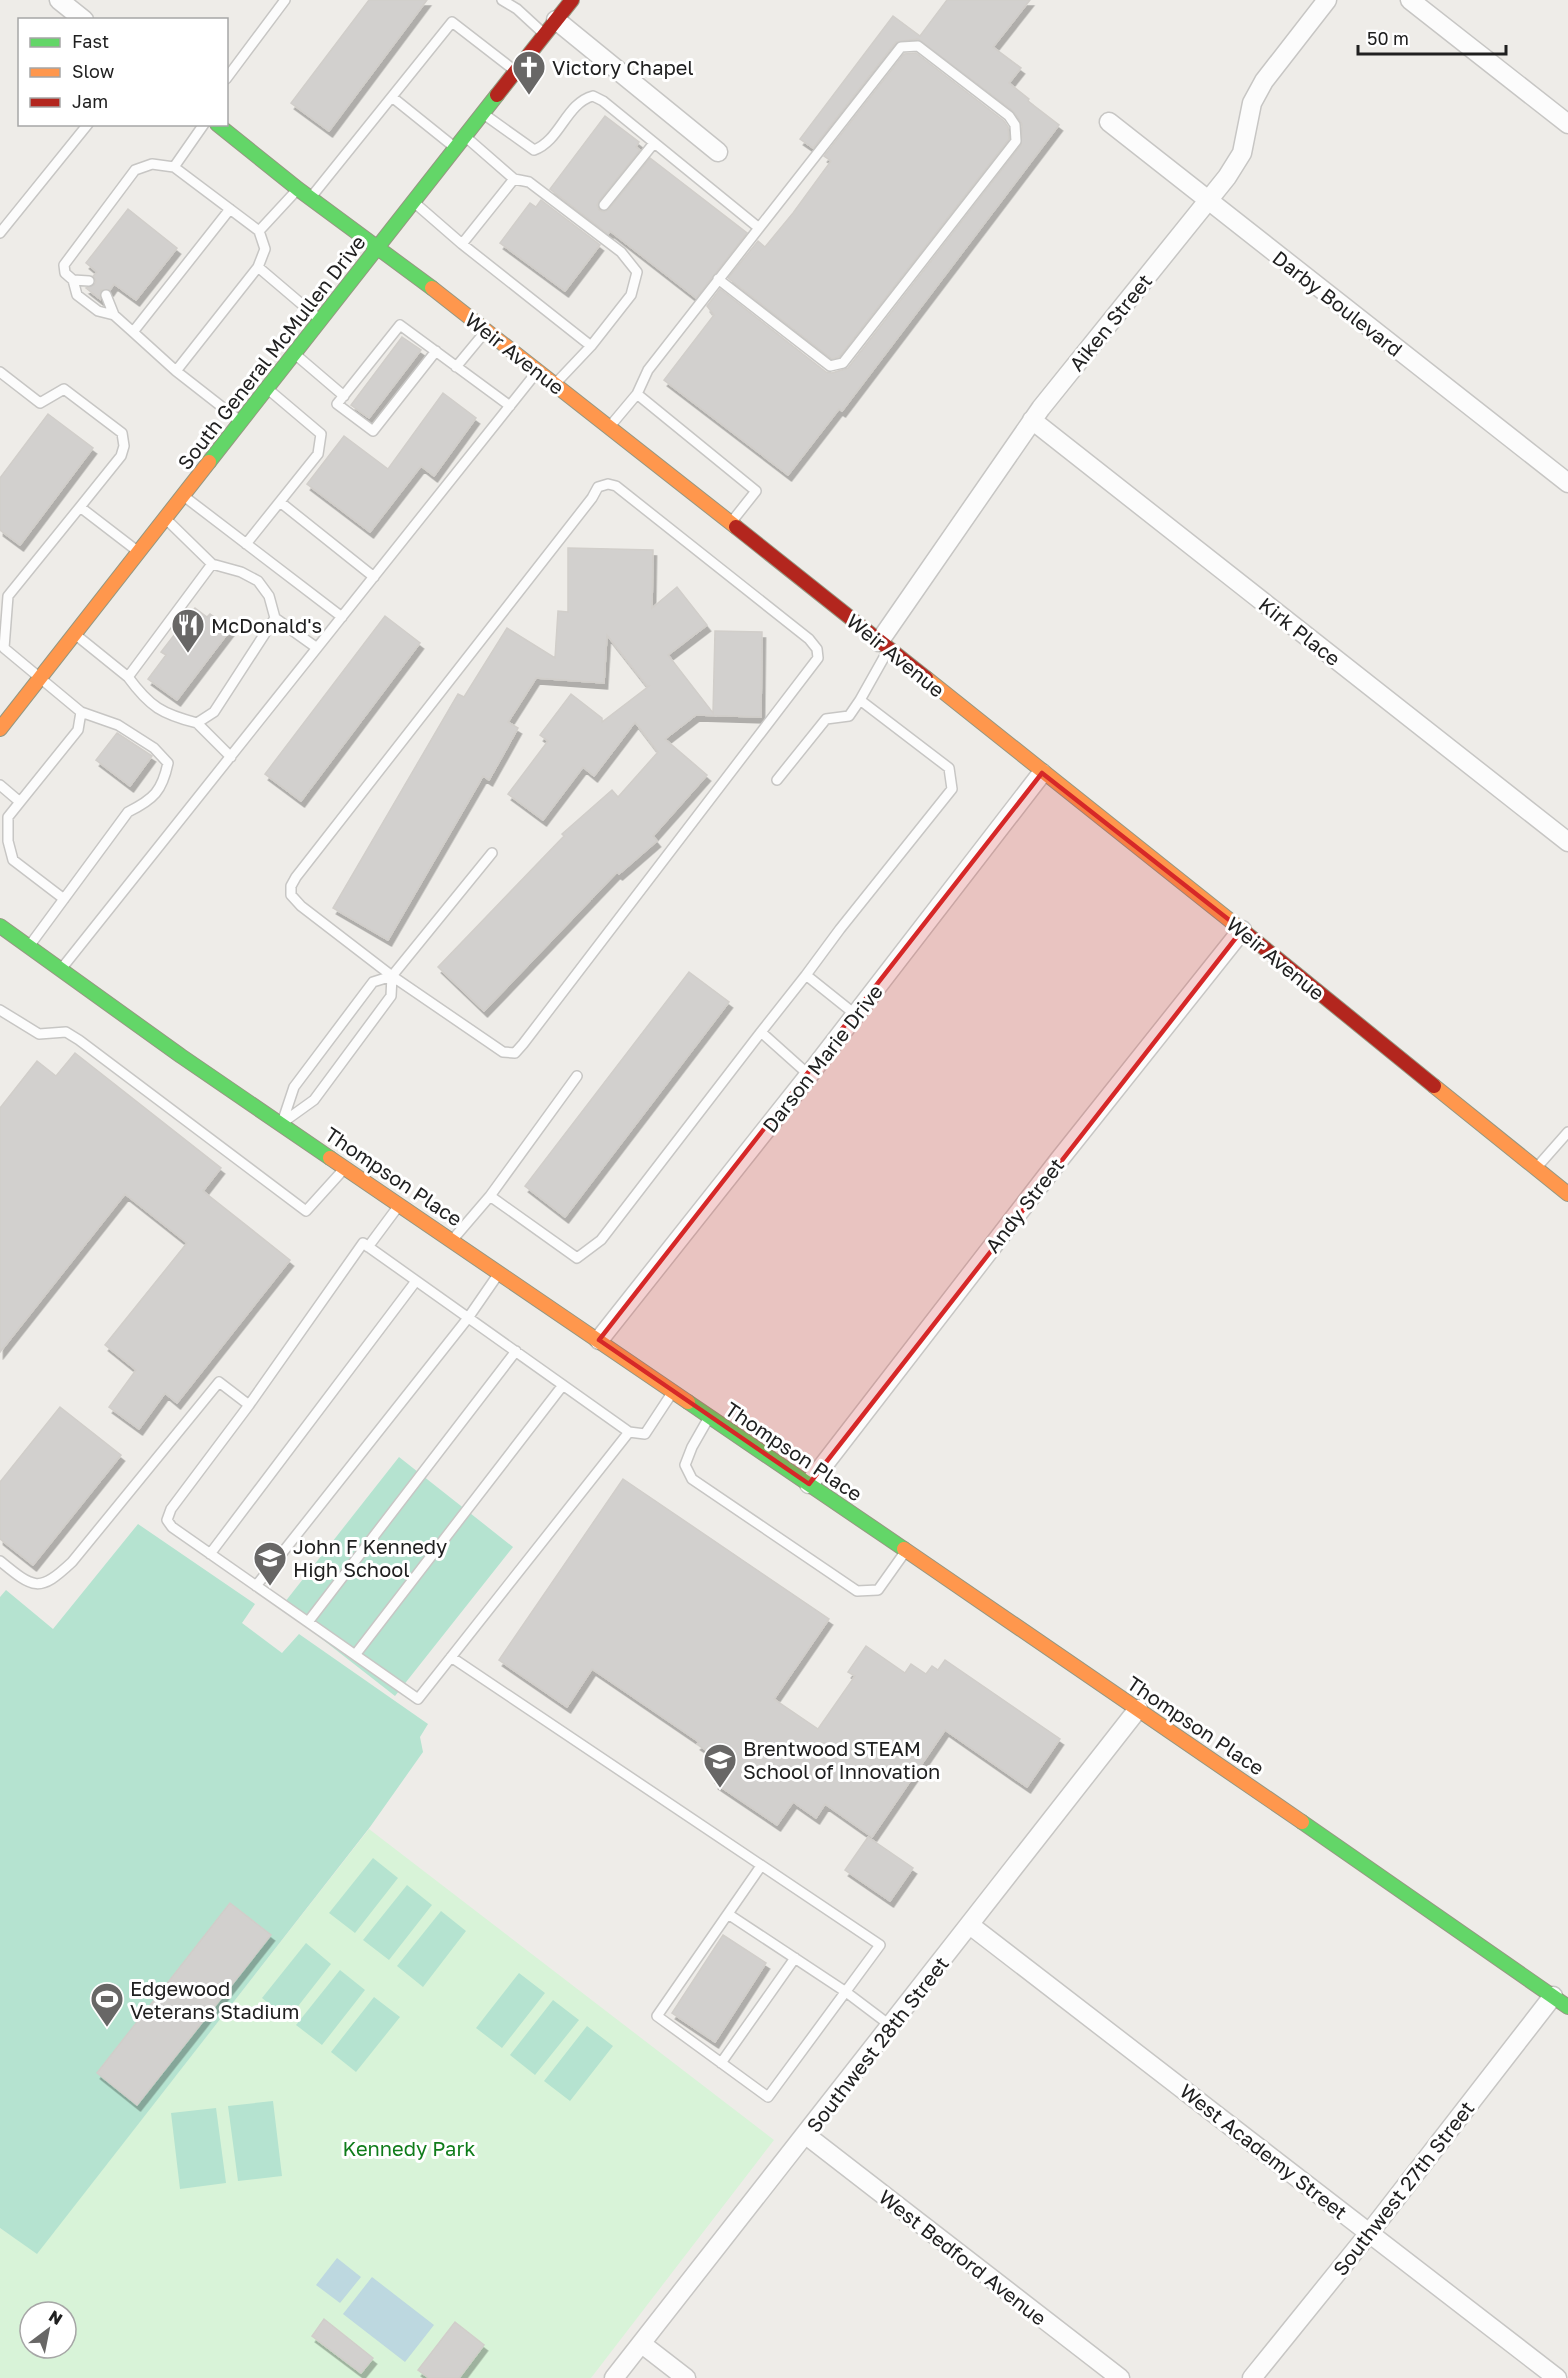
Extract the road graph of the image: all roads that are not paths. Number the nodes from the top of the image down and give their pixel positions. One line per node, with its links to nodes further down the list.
1 (59, 0): 7 (street)
2 (502, 0): 9 (lane)
3 (572, 0): 8 (street, South General McMullen Drive)
4 (1327, 0): 27 (street, Aiken Street)
5 (1410, 0): 15 (street)
6 (280, 2): 11 (lane)
7 (82, 18)
8 (556, 20): 9 (street, South General McMullen Drive); 22 (street)
9 (545, 34): 10 (street, South General McMullen Drive)
10 (516, 72): 12 (lane); 13 (street, South General McMullen Drive)
11 (228, 76)
12 (392, 97): 21 (lane); 26 (lane)
13 (483, 113): 19 (street, South General McMullen Drive); 20 (lane)
14 (1109, 122): 27 (street, Darby Boulevard)
15 (1568, 124)
16 (86, 126): 33 (lane)
17 (203, 126): 23 (lane)
18 (219, 126): 25 (street, Weir Avenue)
19 (465, 136): 21 (street, South General McMullen Drive); 24 (lane)
20 (654, 144): 29 (lane); 31 (lane)
21 (456, 148): 28 (street, South General McMullen Drive)
22 (718, 152)
23 (174, 167): 30 (lane); 38 (lane)
24 (514, 179): 34 (lane); 45 (lane)
25 (298, 189): 26 (street, Weir Avenue); 32 (lane)
26 (311, 197): 35 (street, Weir Avenue)
27 (1208, 201): 65 (street, Aiken Street); 68 (street, Darby Boulevard)
28 (413, 202): 34 (lane); 35 (street, South General McMullen Drive)
29 (604, 205)
30 (230, 209): 32 (lane); 44 (lane)
31 (759, 228): 37 (lane); 37 (lane)
32 (259, 231): 36 (lane)
33 (0, 233)
34 (462, 244): 45 (lane)
35 (378, 247): 42 (street, South General McMullen Drive); 43 (street, Weir Avenue)
36 (258, 267): 42 (lane); 50 (lane)
37 (718, 279): 60 (lane)
38 (73, 280): 39 (lane); 41 (lane)
39 (89, 281)
40 (106, 295): 41 (lane)
41 (114, 315): 44 (lane)
42 (320, 320): 47 (street, South General McMullen Drive)
43 (486, 330): 49 (lane); 52 (street, Weir Avenue)
44 (133, 332): 50 (lane)
45 (591, 346): 56 (lane)
46 (436, 351): 49 (lane); 53 (lane); 54 (lane)
47 (294, 354): 58 (street, South General McMullen Drive); 61 (lane)
48 (409, 365): 53 (lane)
49 (456, 367): 63 (lane)
50 (176, 371): 66 (lane)
51 (0, 372): 71 (lane)
52 (537, 372): 56 (street, Weir Avenue); 63 (lane)
53 (419, 373): 59 (lane)
54 (356, 381): 57 (lane); 61 (lane)
55 (395, 384): 59 (lane)
56 (555, 385): 67 (street, Weir Avenue)
57 (364, 387)
58 (267, 388): 66 (street, South General McMullen Drive); 70 (lane)
59 (405, 391): 64 (lane)
60 (637, 394): 67 (lane); 73 (lane)
61 (344, 396): 64 (lane)
62 (382, 402): 64 (lane)
63 (510, 406): 77 (lane)
64 (390, 409)
65 (1032, 420): 83 (street, Aiken Street); 97 (street, Kirk Place)
66 (241, 422): 69 (street, South General McMullen Drive)
67 (609, 427): 73 (street, Weir Avenue)
68 (1568, 483)
69 (183, 496): 72 (street, South General McMullen Drive); 74 (lane)
70 (279, 502): 74 (lane); 77 (lane)
71 (80, 507): 75 (lane); 79 (lane)
72 (165, 518): 75 (street, South General McMullen Drive); 76 (lane)
73 (731, 523): 83 (street, Weir Avenue)
74 (246, 544): 80 (lane)
75 (138, 553): 82 (street, South General McMullen Drive)
76 (212, 564): 81 (lane); 86 (lane)
77 (374, 577): 80 (lane)
78 (0, 589): 79 (lane)
79 (8, 596): 85 (lane)
80 (342, 617): 84 (lane)
81 (275, 618): 84 (lane); 90 (lane)
82 (74, 634): 86 (lane); 87 (street, South General McMullen Drive)
83 (884, 646): 88 (lane); 93 (street, Weir Avenue)
84 (317, 648): 92 (lane)
85 (2, 650): 87 (lane)
86 (128, 677): 90 (lane)
87 (40, 679): 89 (lane); 91 (street, South General McMullen Drive)
88 (860, 700): 94 (lane); 104 (lane)
89 (81, 712): 96 (lane); 99 (lane)
90 (197, 723): 92 (lane)
91 (0, 729)
92 (231, 757): 103 (lane)
93 (1042, 773): 101 (street, Weir Avenue); 107 (street, Darson Marie Drive)
94 (777, 780)
95 (0, 785): 96 (lane)
96 (20, 802): 99 (lane)
97 (1568, 842)
98 (492, 853): 105 (lane)
99 (64, 899): 102 (lane)
100 (0, 926): 102 (street, Thompson Place)
101 (1242, 930): 114 (street, Weir Avenue); 130 (street, Andy Street)
102 (28, 947): 103 (street, Thompson Place)
103 (60, 971): 111 (street, Thompson Place)
104 (806, 975): 107 (lane); 108 (lane)
105 (392, 976): 105 (lane); 111 (lane); 111 (lane)
106 (0, 1010): 113 (lane)
107 (856, 1015): 109 (street, Darson Marie Drive)
108 (761, 1032): 109 (lane); 116 (lane)
109 (809, 1075): 123 (street, Darson Marie Drive)
110 (577, 1076): 116 (lane)
111 (282, 1123): 113 (street, Thompson Place)
112 (1568, 1132): 114 (lane)
113 (346, 1168): 117 (street, Thompson Place)
114 (1536, 1169): 115 (street, Weir Avenue)
115 (1568, 1194)
116 (490, 1196): 118 (lane)
117 (400, 1203): 118 (street, Thompson Place); 119 (lane)
118 (452, 1239): 120 (street, Thompson Place)
119 (366, 1245): 121 (lane); 127 (lane)
120 (500, 1272): 122 (lane); 123 (street, Thompson Place)
121 (416, 1281): 122 (lane); 132 (lane)
122 (468, 1318): 124 (lane); 134 (lane)
123 (599, 1340): 126 (street, Thompson Place)
124 (516, 1351): 125 (lane); 135 (lane)
125 (563, 1385): 129 (lane); 136 (lane)
126 (672, 1392): 128 (street, Thompson Place); 129 (lane)
127 (249, 1405): 132 (lane); 133 (lane)
128 (709, 1417): 130 (street, Thompson Place); 131 (lane)
129 (629, 1432): 137 (lane)
130 (809, 1484): 131 (street, Thompson Place)
131 (905, 1551): 138 (street, Thompson Place)
132 (210, 1554): 134 (lane)
133 (0, 1561)
134 (256, 1586): 135 (lane)
135 (308, 1622): 136 (lane)
136 (355, 1655): 137 (lane)
137 (452, 1656): 139 (lane)
138 (1138, 1708): 141 (street, Southwest 28th Street); 144 (street, Thompson Place)
139 (761, 1866): 140 (lane); 143 (lane)
140 (728, 1914): 142 (lane); 147 (lane)
141 (970, 1925): 146 (street, Southwest 28th Street); 149 (street, West Academy Street)
142 (795, 1958): 143 (lane); 147 (lane)
143 (846, 1992): 146 (lane); 147 (lane)
144 (1553, 1996): 145 (street, Thompson Place); 149 (street, Southwest 27th Street)
145 (1568, 2007)
146 (891, 2026): 148 (street, Southwest 28th Street)
147 (722, 2063)
148 (806, 2135): 150 (street, Southwest 28th Street); 153 (street, West Bedford Avenue)
149 (1370, 2232): 154 (street, Southwest 27th Street); 155 (street, West Academy Street)
150 (642, 2344): 151 (street, Southwest 28th Street); 152 (street)
151 (614, 2378)
152 (686, 2378)
153 (1120, 2378)
154 (1252, 2378)
155 (1557, 2378)

